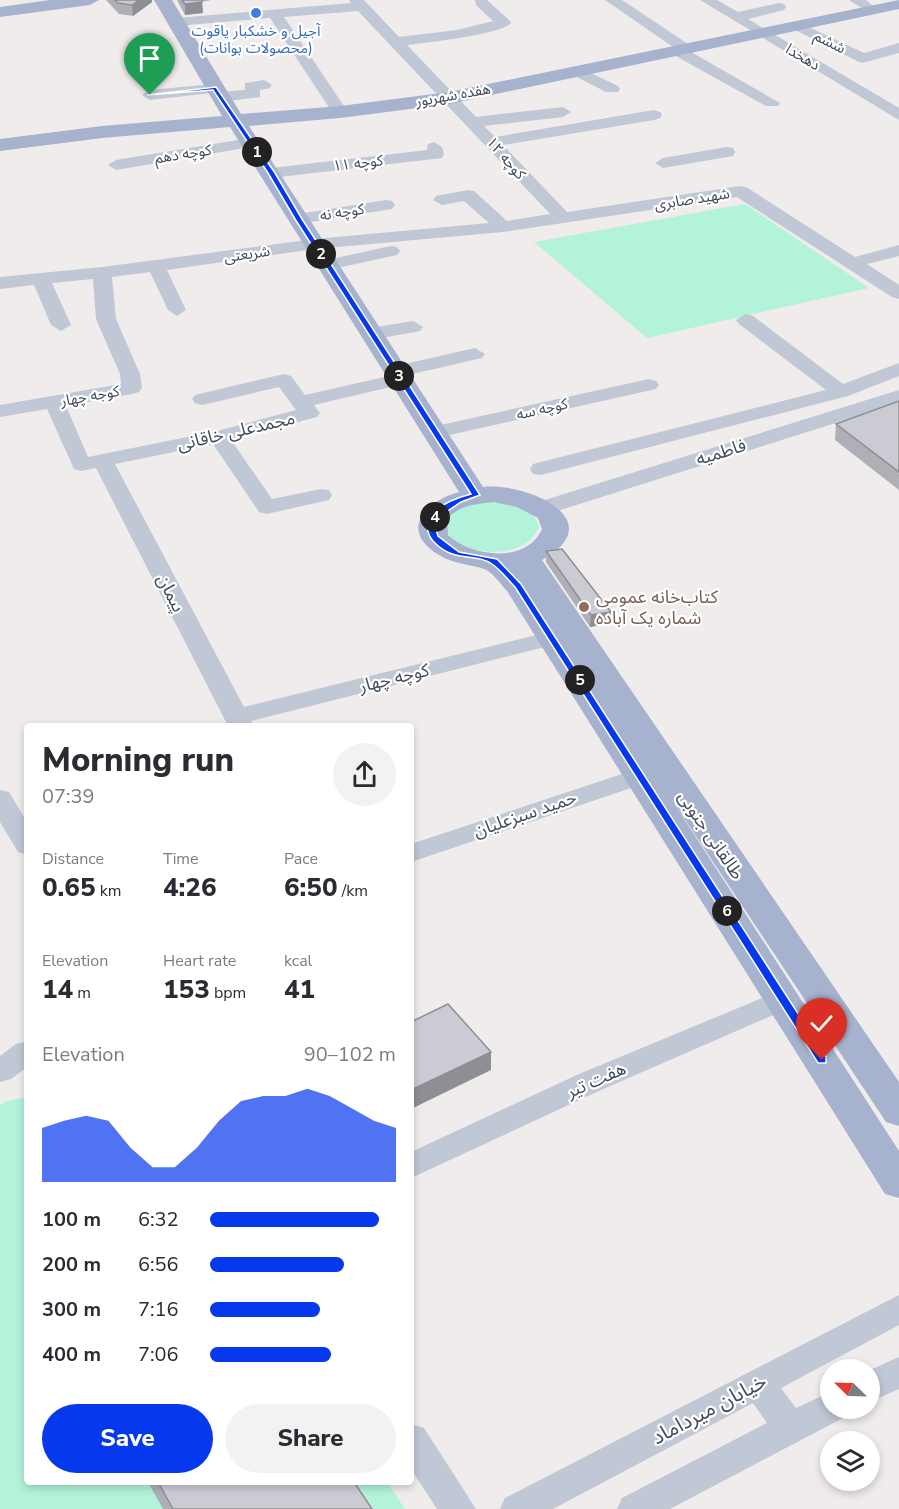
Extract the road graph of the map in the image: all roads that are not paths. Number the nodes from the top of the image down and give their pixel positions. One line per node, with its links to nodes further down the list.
1 (90, 0): 12 (main road)
2 (145, 0): 3 (main road)
3 (161, 0): 16 (main road)
4 (612, 0): 21 (street)
5 (707, 0): 15 (street, دهخدا)
6 (481, 2): 19 (street)
7 (294, 3): 13 (street)
8 (359, 3): 13 (street); 19 (street, کوچه ۱۲)
9 (899, 4): 10 (main road, هفده شهریور)
10 (863, 5): 17 (main road, هفده شهریور)
11 (779, 7): 15 (street)
12 (0, 12)
13 (306, 12): 14 (street)
14 (276, 16): 16 (street); 30 (street)
15 (736, 17): 18 (street, دهخدا)
16 (176, 22): 25 (main road)
17 (798, 26): 18 (main road, هفده شهریور); 20 (street, ششم)
18 (763, 33): 21 (main road, هفده شهریور); 29 (street, دهخدا)
19 (396, 42): 27 (street, کوچه ۱۲)
20 (899, 48)
21 (681, 50): 22 (main road, هفده شهریور); 28 (street)
22 (576, 71): 24 (street); 27 (main road, هفده شهریور)
23 (264, 85): 25 (street)
24 (612, 89)
25 (217, 93): 26 (street); 33 (main road)
26 (150, 95)
27 (449, 98): 30 (main road, هفده شهریور); 34 (street, کوچه ۱۲)
28 (772, 102)
29 (896, 111)
30 (340, 112): 33 (main road, هفده شهریور)
31 (563, 112): 34 (street)
32 (654, 115): 35 (street)
33 (236, 120): 36 (main road); 37 (main road, هفده شهریور)
34 (474, 122): 35 (street, کوچه ۱۲)
35 (492, 142): 48 (street, کوچه ۱۲)
36 (250, 143): 42 (street, کوچه دهم); 43 (main road)
37 (0, 145)
38 (434, 147): 43 (street, کوچه ۱۱)
39 (727, 152): 40 (street)
40 (691, 158): 41 (street); 44 (street)
41 (663, 163)
42 (116, 165)
43 (271, 173): 47 (main road)
44 (730, 193): 48 (street, شهید صابری); 52 (street, شهید صابری)
45 (442, 200): 49 (street)
46 (386, 205): 47 (street, کوچه نه)
47 (298, 219): 50 (main road)
48 (563, 219): 49 (street, شهید صابری)
49 (498, 228): 50 (street, شریعتی); 53 (street)
50 (315, 244): 53 (main road); 54 (street, شریعتی)
51 (899, 250): 52 (street)
52 (852, 263): 58 (street, شهید صابری)
53 (328, 265): 63 (main road)
54 (156, 266): 55 (street, شریعتی); 59 (street)
55 (102, 273): 56 (street, شریعتی); 71 (street, کوجه چهار)
56 (41, 279): 57 (street, شریعتی); 61 (street)
57 (0, 283)
58 (899, 293)
59 (177, 310)
60 (746, 320): 68 (street)
61 (61, 325)
62 (413, 327): 63 (street)
63 (371, 334): 66 (main road)
64 (475, 354): 66 (street, مجمدعلی خاقانی)
65 (899, 369): 68 (street, فاطمیه)
66 (399, 376): 72 (street, مجمدعلی خاقانی); 74 (main road)
67 (649, 385): 74 (street, کوچه سه)
68 (841, 392): 77 (street, فاطمیه)
69 (899, 396): 80 (street, فاطمیه)
70 (202, 399): 72 (street)
71 (54, 402): 73 (street, کوجه چهار); 76 (street, پیمان)
72 (300, 402): 75 (street, مجمدعلی خاقانی)
73 (0, 411)
74 (436, 432): 79 (main road)
75 (218, 437): 76 (street, مجمدعلی خاقانی); 78 (street)
76 (92, 463): 83 (street, پیمان)
77 (541, 469)
78 (321, 495)
79 (476, 495): 80 (main road); 81 (main road)
80 (543, 508): 81 (main road)
81 (509, 558): 82 (main road, طالقانی جنوبی); 91 (main road, طالقانی جنوبی)
82 (553, 638): 83 (street, کوچه چهار); 84 (main road, طالقانی جنوبی)
83 (238, 721)
84 (640, 776): 87 (street, حمید سبزعلیان); 88 (main road, طالقانی جنوبی)
85 (4, 818): 86 (street)
86 (24, 842)
87 (414, 852)
88 (784, 999): 92 (street, هفت تیر); 93 (main road, طالقانی جنوبی)
89 (24, 1054): 90 (street)
90 (0, 1071)
91 (899, 1112)
92 (414, 1165)
93 (899, 1183)
94 (899, 1309): 97 (street, خیابان میرداماد)
95 (899, 1372): 96 (street)
96 (880, 1382)
97 (758, 1383): 99 (street); 102 (street, خیابان میرداماد)
98 (820, 1413): 99 (street)
99 (791, 1428): 103 (street)
100 (414, 1443): 101 (street)
101 (458, 1509)
102 (518, 1509)
103 (635, 1509)

